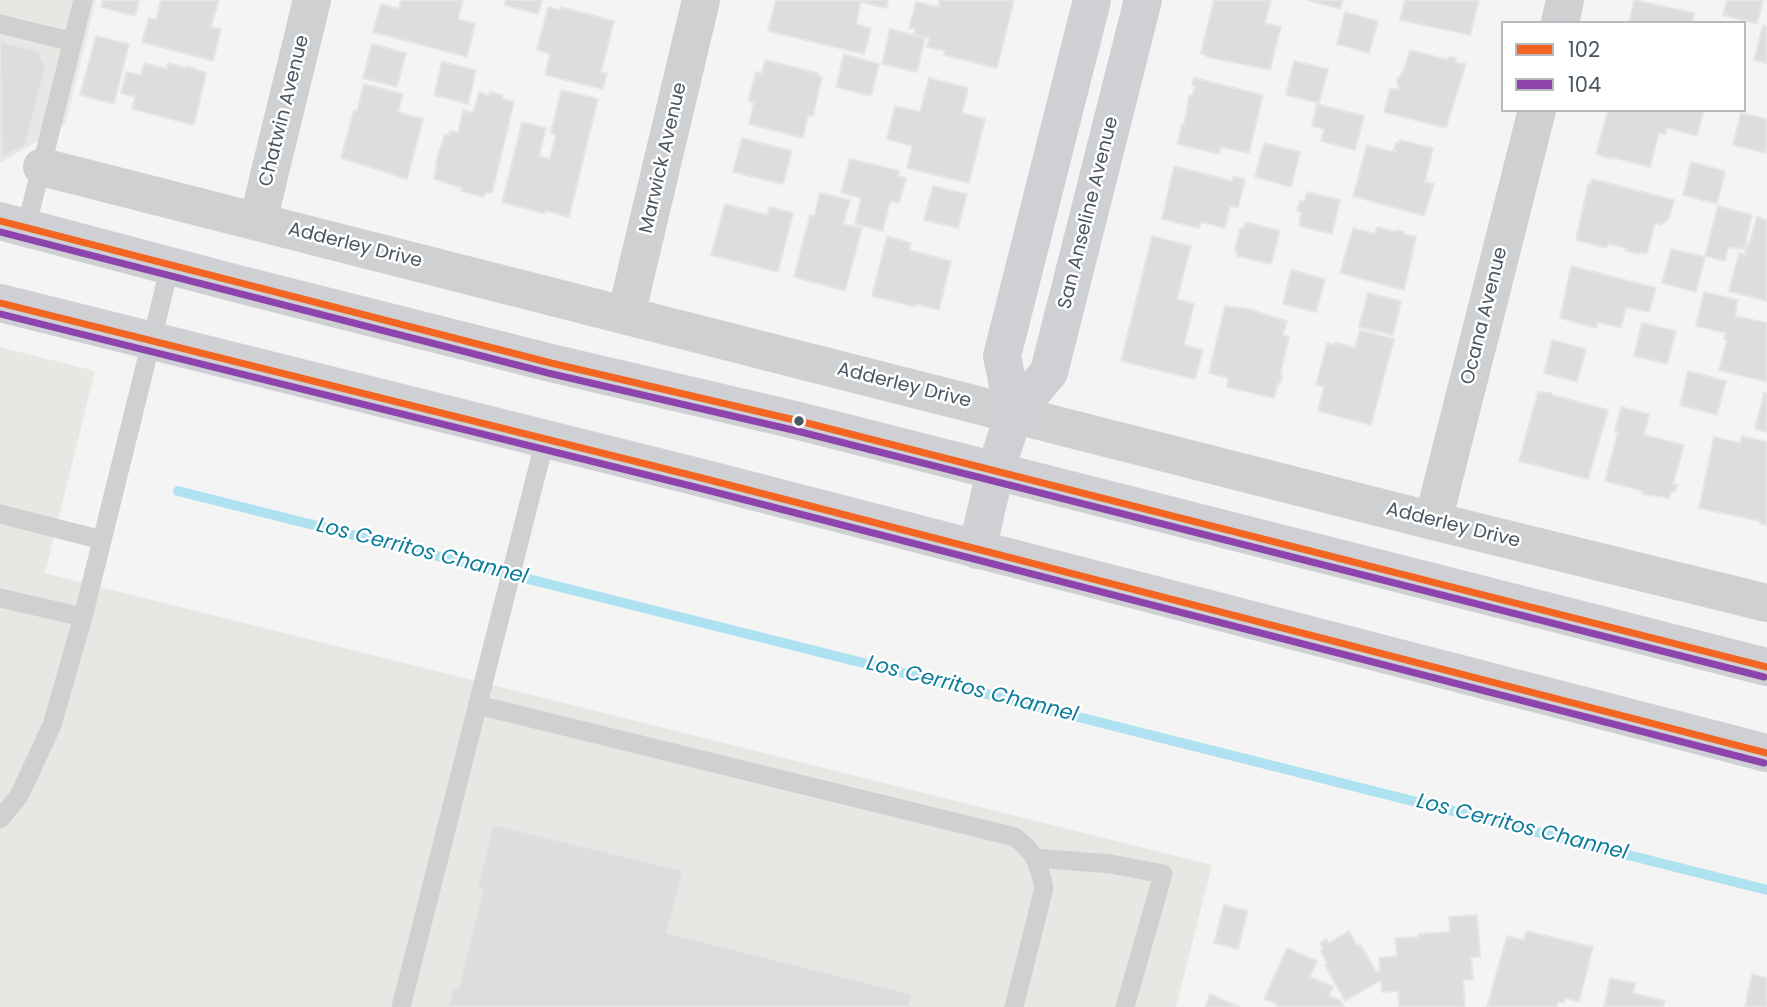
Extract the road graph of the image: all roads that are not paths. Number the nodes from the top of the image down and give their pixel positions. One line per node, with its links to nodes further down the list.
1 (83, 0): 9 (lane)
2 (312, 0): 12 (street, Chatwin Avenue)
3 (701, 0): 16 (street, Marwick Avenue)
4 (1092, 0): 18 (main road, San Anseline Avenue)
5 (1143, 0): 18 (main road, San Anseline Avenue)
6 (1565, 0): 7 (street)
7 (1560, 21)
8 (0, 24): 9 (lane)
9 (73, 42): 11 (lane)
10 (1536, 112): 22 (street, Ocana Avenue)
11 (42, 167): 12 (street, Adderley Drive); 13 (lane)
12 (258, 221): 16 (street, Adderley Drive)
13 (13, 225): 14 (main road)
14 (170, 266): 17 (lane); 20 (main road)
15 (0, 303): 17 (main road)
16 (626, 315): 18 (street, Adderley Drive)
17 (153, 342): 19 (main road); 23 (lane)
18 (1014, 414): 20 (main road, San Anseline Avenue); 22 (street, Adderley Drive)
19 (545, 440): 24 (main road); 29 (lane)
20 (995, 472): 24 (main road, San Anseline Avenue); 28 (main road)
21 (0, 514): 23 (lane)
22 (1433, 521): 26 (street, Adderley Drive)
23 (102, 540): 27 (lane)
24 (977, 550): 30 (main road)
25 (0, 598): 27 (lane)
26 (1767, 603)
27 (83, 617): 31 (lane)
28 (1767, 667)
29 (478, 705): 32 (lane); 33 (lane)
30 (1767, 752)
31 (0, 819)
32 (1035, 858): 34 (lane); 35 (lane)
33 (401, 1007)
34 (1014, 1007)
35 (1125, 1007)

